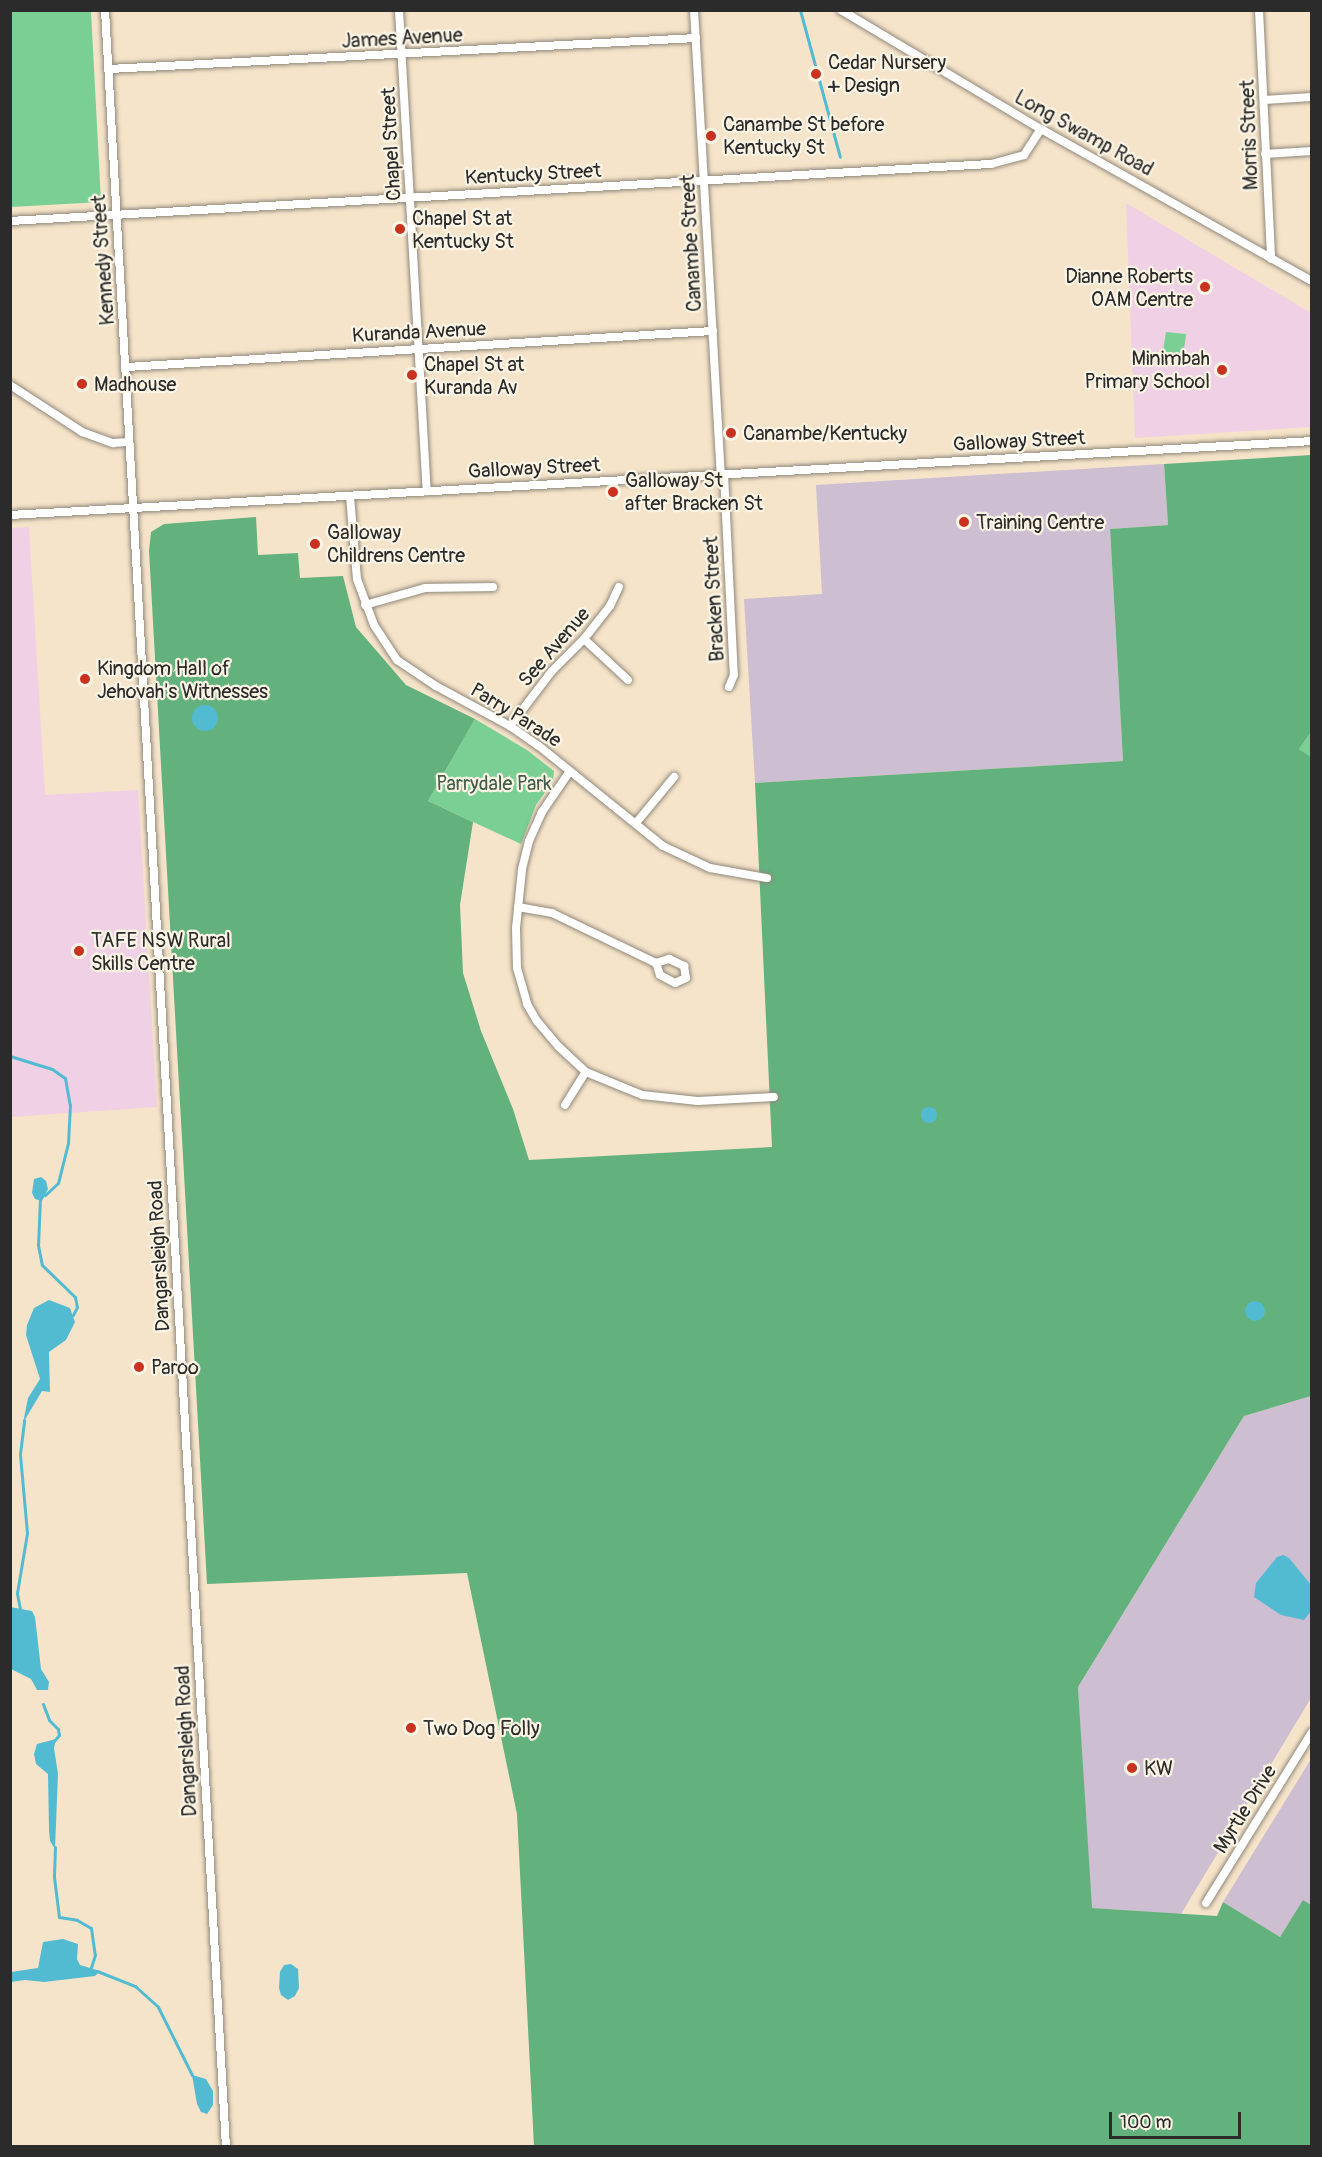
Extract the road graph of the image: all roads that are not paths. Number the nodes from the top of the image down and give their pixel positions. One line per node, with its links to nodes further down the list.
1 (105, 10): 8 (street, Kennedy Street)
2 (399, 10): 7 (street, Chapel Street)
3 (694, 10): 6 (street, Canambe Street)
4 (841, 10): 11 (street, Long Swamp Road)
5 (1259, 10): 10 (street, Morris Street)
6 (696, 38): 7 (street, James Avenue); 14 (street, Canambe Street)
7 (402, 55): 8 (street, James Avenue); 15 (street, Chapel Street)
8 (109, 69): 16 (street, Kennedy Street)
9 (1311, 96): 10 (street)
10 (1264, 100): 13 (street, Morris Street)
11 (1041, 129): 14 (street, Kentucky Street); 18 (street, Long Swamp Road)
12 (1311, 151): 13 (street)
13 (1265, 154): 18 (street, Morris Street)
14 (704, 180): 15 (street, Kentucky Street); 20 (street, Canambe Street)
15 (410, 198): 16 (street, Kentucky Street); 21 (street, Chapel Street)
16 (116, 213): 17 (street, Kentucky Street); 22 (street, Kennedy Street)
17 (10, 221)
18 (1271, 259): 19 (street, Long Swamp Road)
19 (1311, 281)
20 (713, 331): 21 (street, Kuranda Avenue); 26 (street, Canambe Street)
21 (419, 348): 22 (street, Kuranda Avenue); 27 (street, Chapel Street)
22 (126, 367): 25 (street, Kennedy Street)
23 (10, 385): 25 (street)
24 (1311, 441): 26 (street, Galloway Street)
25 (129, 442): 29 (street, Kennedy Street)
26 (722, 474): 27 (street, Galloway Street); 36 (street, Bracken Street)
27 (427, 491): 28 (street, Galloway Street)
28 (350, 496): 29 (street, Galloway Street); 33 (street, Parry Parade)
29 (133, 508): 30 (street, Galloway Street); 49 (street, Dangarsleigh Road)
30 (10, 515)
31 (619, 586): 34 (street, See Avenue)
32 (494, 587): 33 (street)
33 (365, 605): 37 (street, Parry Parade)
34 (584, 639): 35 (street); 37 (street, See Avenue)
35 (628, 680)
36 (729, 687)
37 (510, 726): 38 (street, Parry Parade)
38 (570, 771): 40 (street, Parry Parade); 42 (street)
39 (674, 777): 40 (street)
40 (636, 823): 41 (street, Parry Parade)
41 (767, 878)
42 (518, 907): 43 (street); 44 (street)
43 (656, 963)
44 (586, 1072): 45 (street); 46 (street)
45 (774, 1097)
46 (565, 1105)
47 (1311, 1732): 48 (street, Myrtle Drive)
48 (1206, 1903)
49 (226, 2146)

